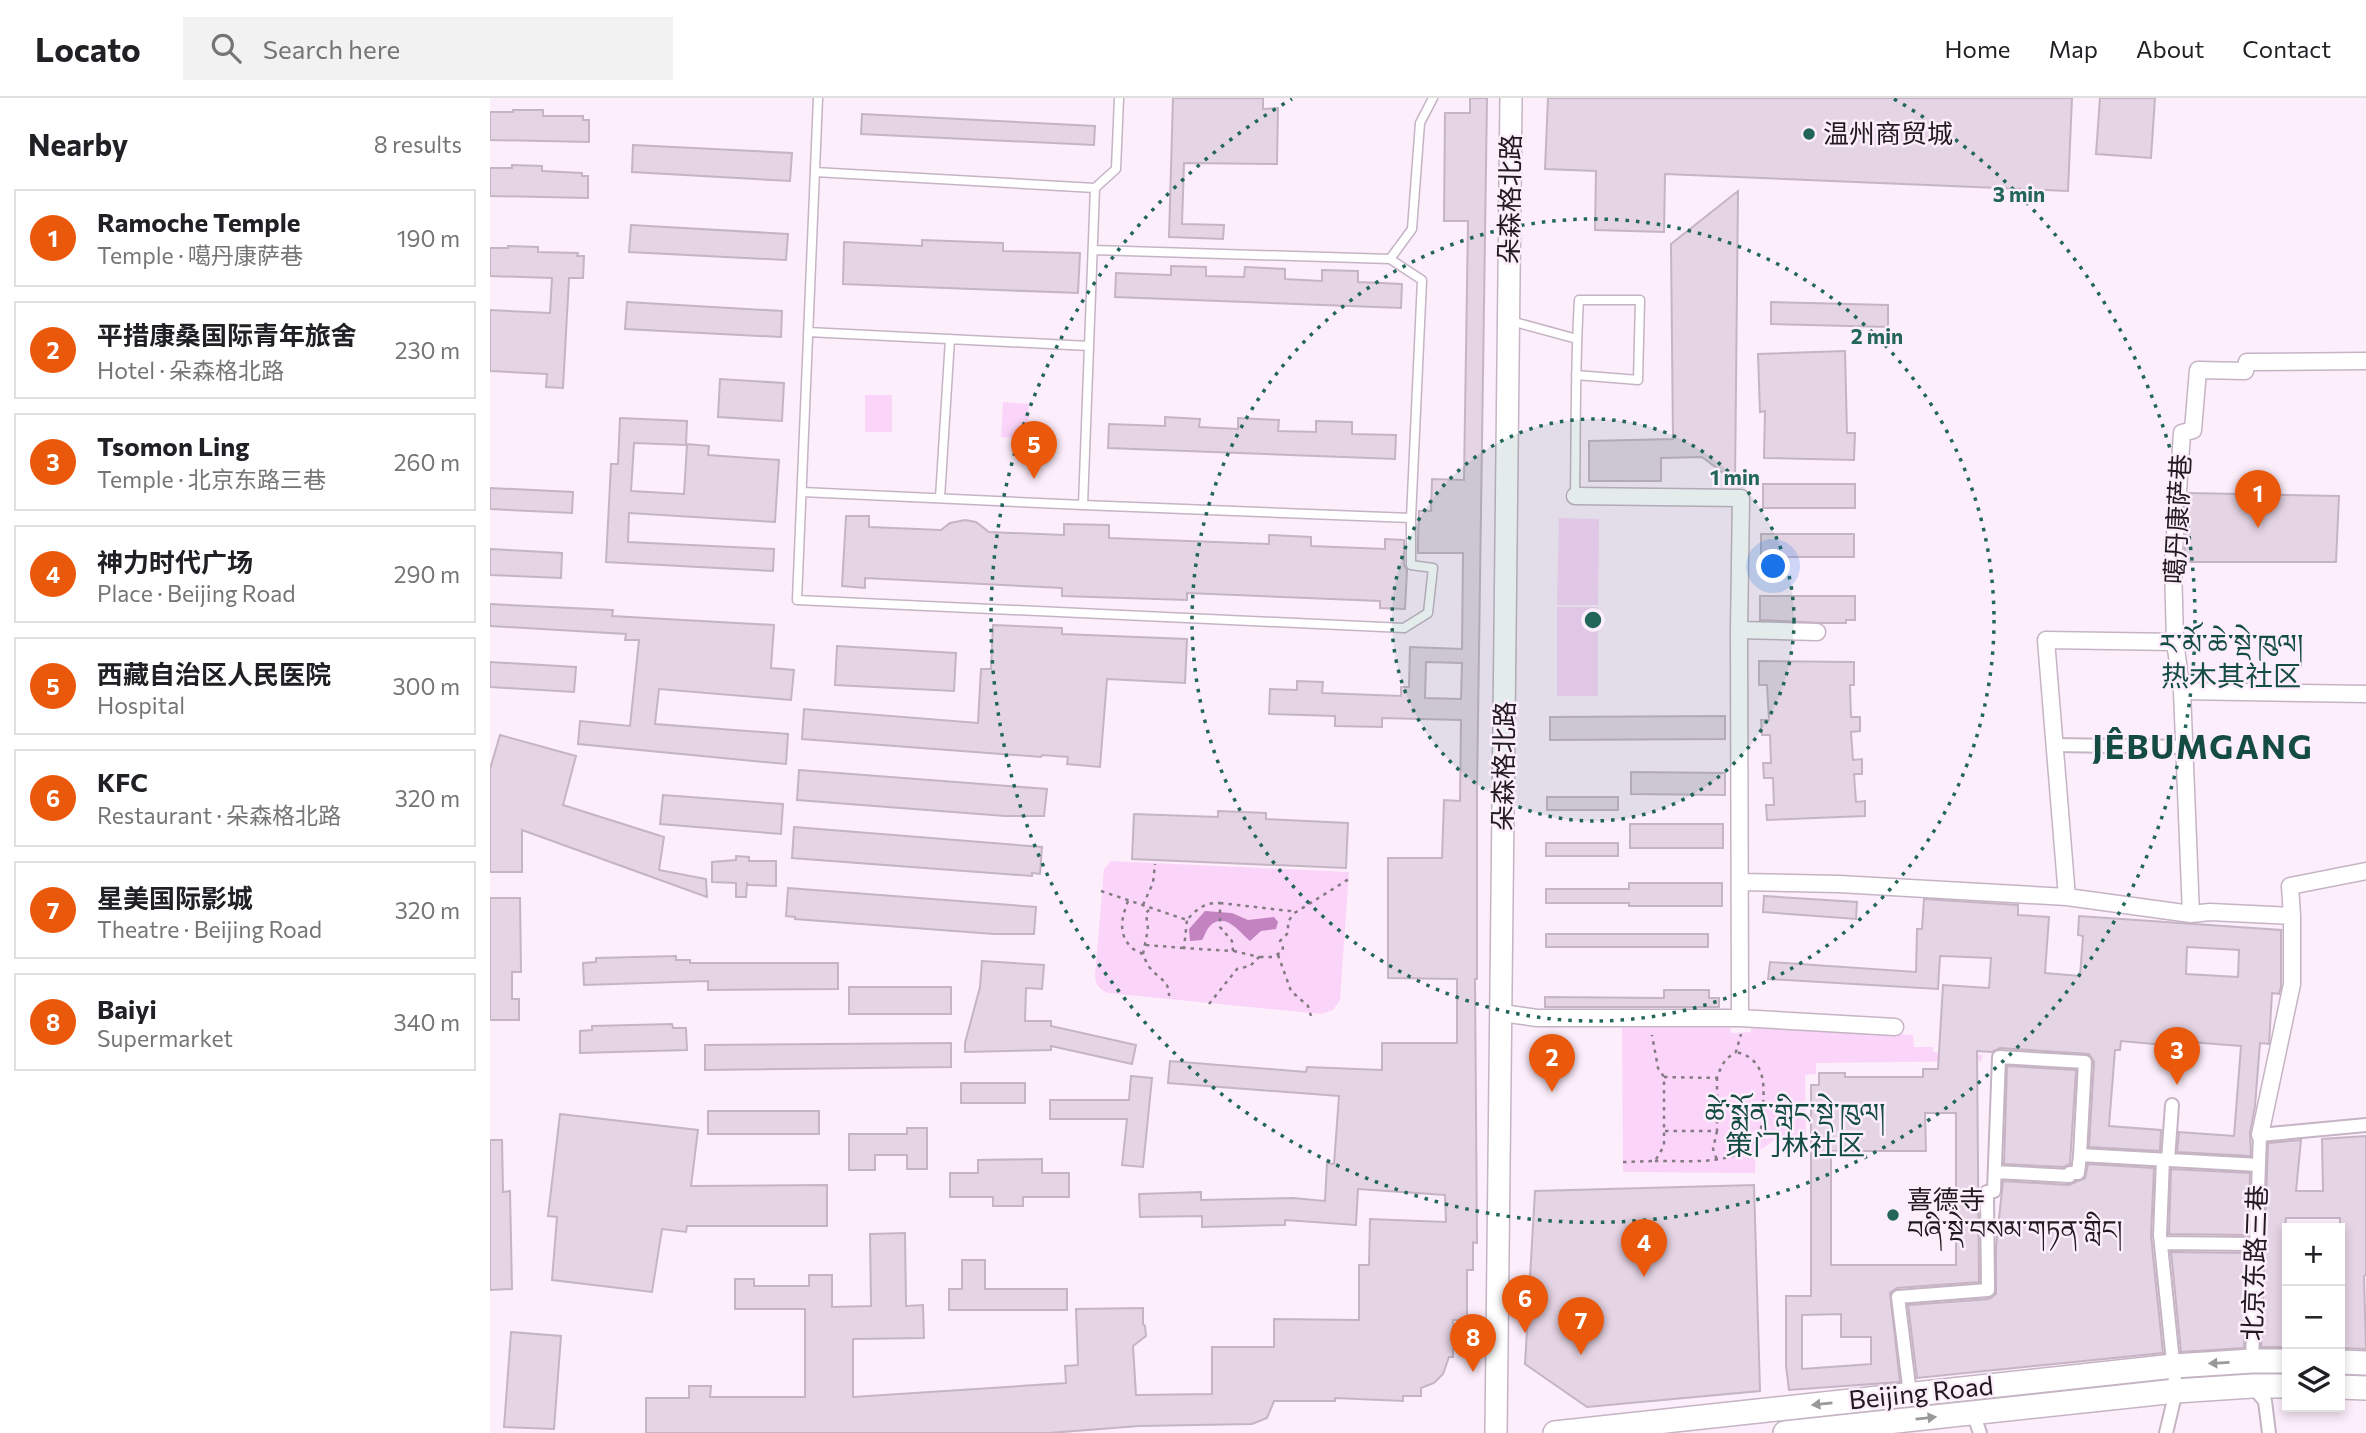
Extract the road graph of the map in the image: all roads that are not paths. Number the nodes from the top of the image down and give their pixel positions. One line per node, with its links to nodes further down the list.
1 (818, 98): 5 (lane)
2 (1119, 98): 6 (lane)
3 (1433, 98): 8 (lane)
4 (1511, 98): 9 (street, 朵森格北路)
5 (815, 172): 6 (lane); 10 (lane)
6 (1095, 188): 7 (lane)
7 (1093, 250): 8 (lane); 13 (lane)
8 (1390, 259): 20 (lane)
9 (1508, 320): 11 (lane); 33 (street, 朵森格北路)
10 (808, 332): 12 (lane); 16 (lane)
11 (1577, 338): 15 (lane); 15 (lane)
12 (950, 339): 13 (lane); 18 (lane)
13 (1089, 346): 19 (lane)
14 (2366, 361): 23 (street, 噶丹康萨巷)
15 (1576, 376): 17 (lane)
16 (802, 492): 18 (lane); 20 (lane)
17 (1575, 496): 21 (street)
18 (940, 498): 19 (lane)
19 (1083, 505): 20 (lane)
20 (1410, 518)
21 (1739, 629): 22 (street); 29 (street)
22 (1817, 632)
23 (2175, 642): 24 (street, 噶丹康萨巷); 26 (street)
24 (2182, 691): 25 (street); 27 (street, 噶丹康萨巷)
25 (2366, 694)
26 (2055, 746): 27 (street); 30 (street)
27 (2185, 747): 31 (street, 噶丹康萨巷)
28 (2366, 871): 32 (street)
29 (1741, 882): 30 (street); 34 (street)
30 (2067, 897): 31 (street)
31 (2191, 914): 32 (street)
32 (2292, 916): 38 (street)
33 (1502, 1013): 34 (street); 57 (street, 朵森格北路)
34 (1740, 1018): 35 (street)
35 (1895, 1027)
36 (2172, 1105): 40 (street)
37 (2366, 1125): 38 (street)
38 (2260, 1135): 41 (street, 北京东路三巷)
39 (2080, 1155): 40 (street, 北京东路三巷); 42 (street); 42 (street)
40 (2165, 1160): 41 (street, 北京东路三巷); 43 (street)
41 (2259, 1166): 44 (street, 北京东路三巷)
42 (1995, 1172): 55 (street)
43 (2161, 1243): 44 (street); 49 (street)
44 (2256, 1244): 45 (street, 北京东路三巷)
45 (2252, 1361): 46 (main road, Beijing Road); 49 (main road, Beijing Road, one-way to 49)
46 (2282, 1362)
47 (2345, 1362): 48 (main road)
48 (2366, 1363)
49 (2174, 1366): 54 (street); 55 (main road, Beijing Road)
50 (2252, 1386): 51 (main road, Beijing Road); 54 (main road, Beijing Road); 61 (street)
51 (2282, 1387)
52 (2345, 1387): 53 (main road)
53 (2366, 1388)
54 (2176, 1391): 56 (main road, Beijing Road); 60 (street)
55 (1910, 1394): 58 (main road, Beijing Road, one-way to 58)
56 (1977, 1423): 59 (main road, Beijing Road, one-way to 56)
57 (1496, 1433)
58 (1555, 1433)
59 (1785, 1433)
60 (2166, 1433)
61 (2269, 1433)

